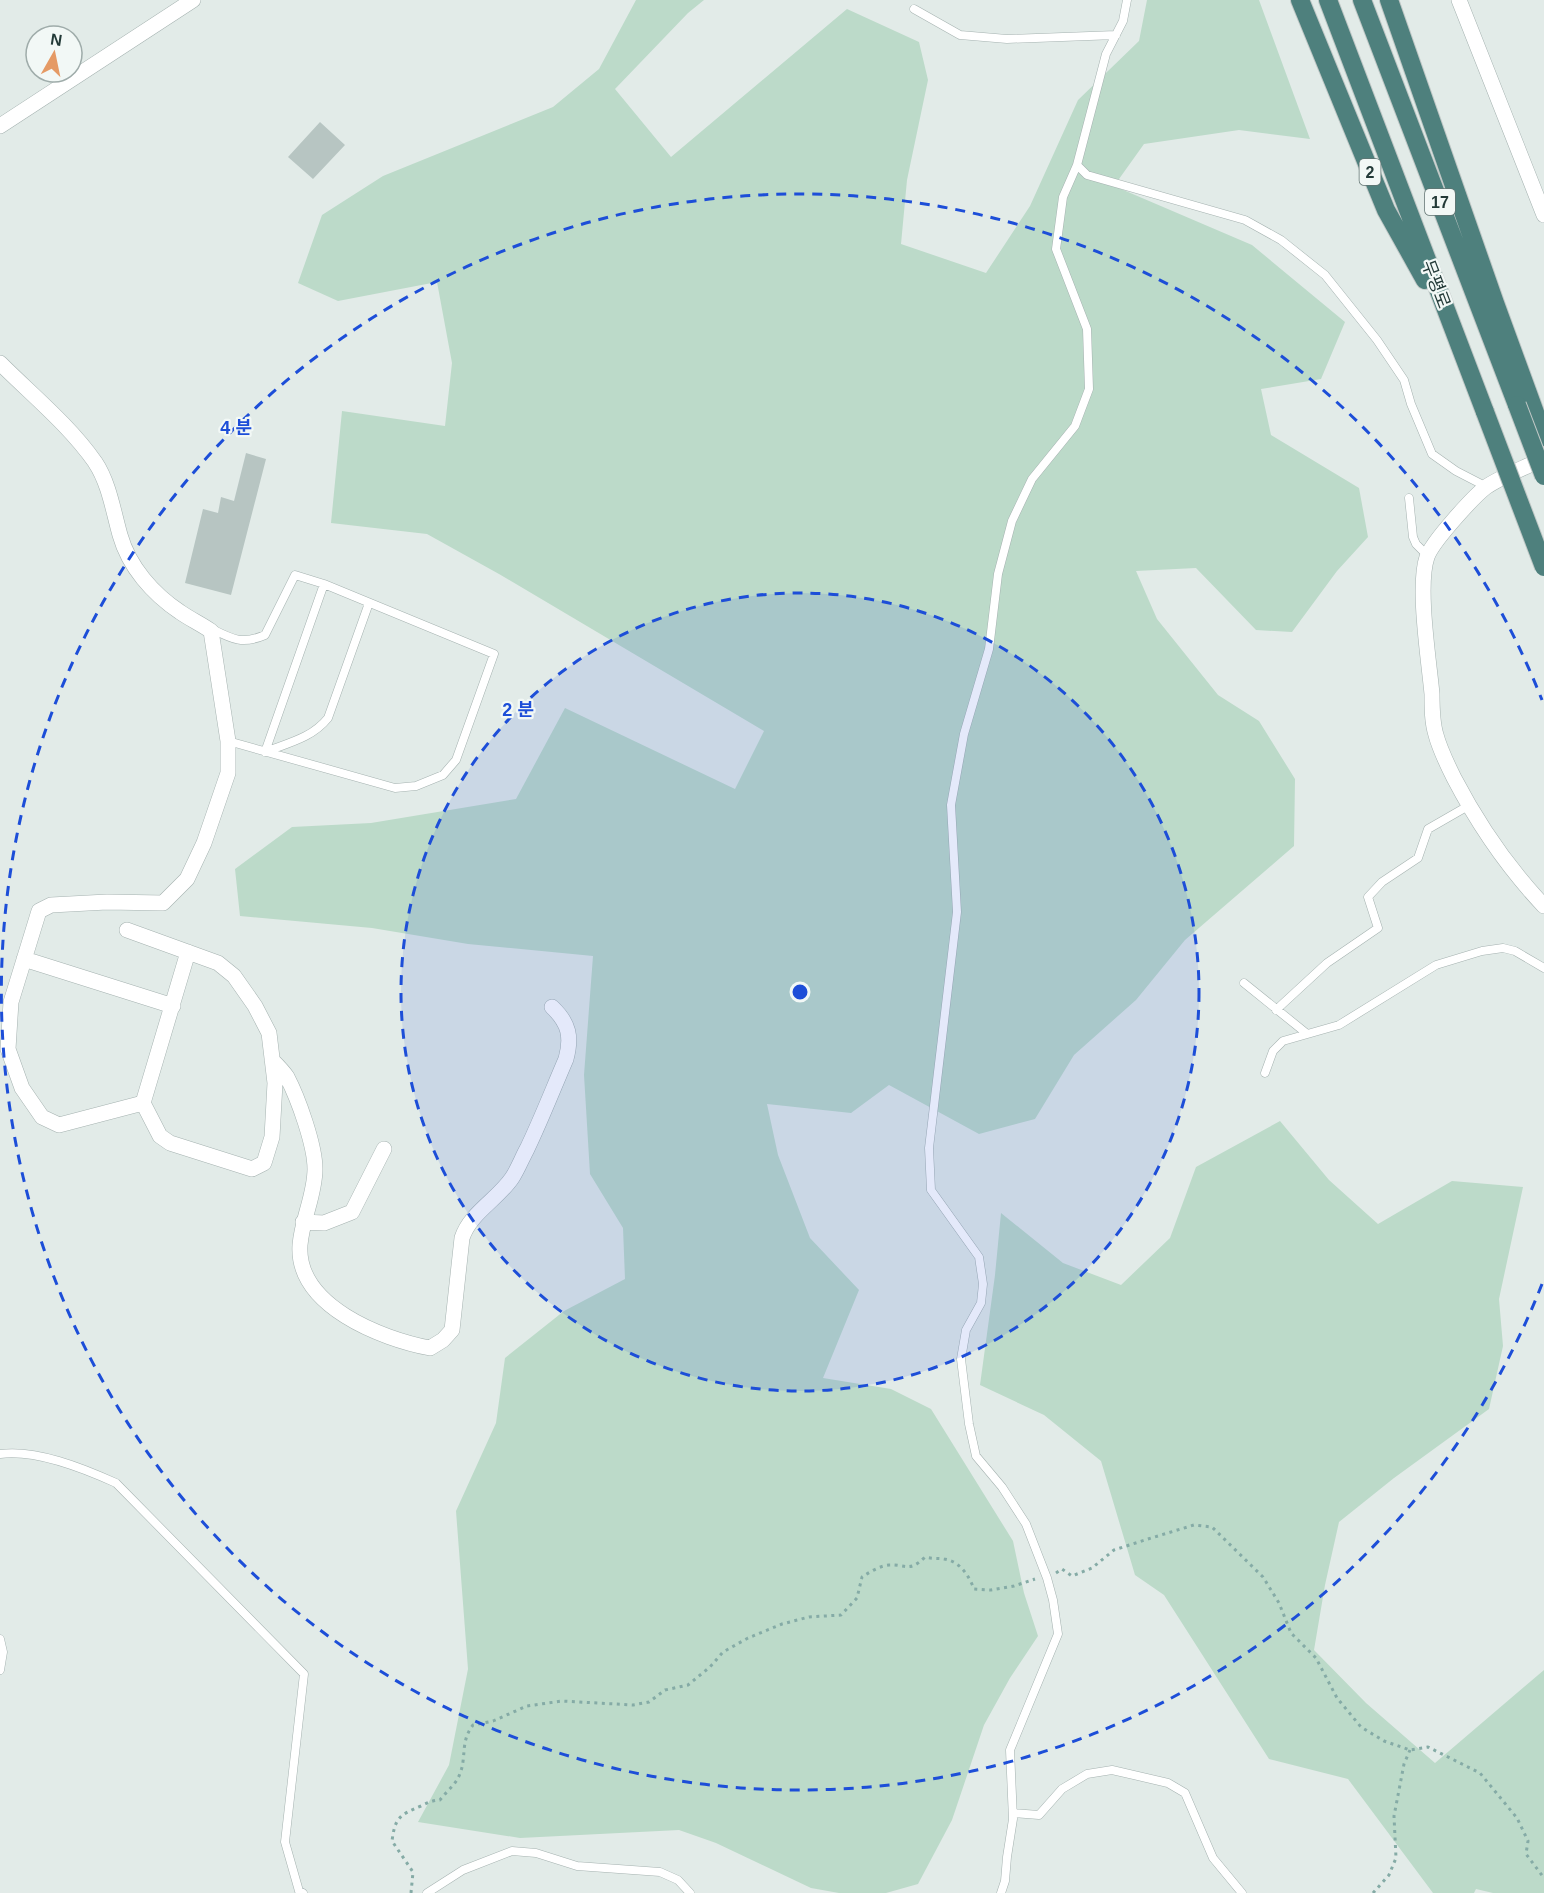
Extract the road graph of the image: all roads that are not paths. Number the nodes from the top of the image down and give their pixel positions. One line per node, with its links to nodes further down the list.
1 (193, 0): 10 (street)
2 (1128, 0): 9 (lane)
3 (1300, 0): 13 (highway, 2)
4 (1328, 0): 13 (highway, 무평로 / 17)
5 (1362, 0): 15 (highway, 무평로 / 17)
6 (1389, 0): 15 (highway)
7 (1459, 0): 12 (street)
8 (914, 9): 9 (lane)
9 (1116, 35): 11 (lane)
10 (0, 126)
11 (1077, 165): 19 (lane); 47 (lane)
12 (1544, 215)
13 (1456, 336): 22 (highway, 무평로 / 2, bridge)
14 (0, 363): 25 (street)
15 (1525, 406): 16 (highway); 18 (highway, 무평로 / 17, bridge)
16 (1544, 437)
17 (1544, 458): 19 (street)
18 (1544, 476)
19 (1487, 487): 21 (street)
20 (1409, 498): 21 (lane)
21 (1427, 555): 28 (street)
22 (1544, 567)
23 (324, 584): 24 (lane); 25 (lane); 27 (lane)
24 (369, 603): 27 (lane); 27 (lane)
25 (199, 623): 26 (street)
26 (228, 741): 27 (lane); 32 (street)
27 (264, 752)
28 (1468, 806): 29 (street); 37 (lane)
29 (1544, 906)
30 (127, 930): 31 (street)
31 (188, 952): 35 (street); 39 (street)
32 (24, 959): 35 (street); 41 (street)
33 (1544, 968): 38 (lane)
34 (1244, 983): 37 (lane)
35 (173, 1006): 41 (street)
36 (552, 1007): 43 (street)
37 (1275, 1010): 38 (lane)
38 (1306, 1033): 40 (lane)
39 (272, 1060): 41 (street); 43 (street)
40 (1265, 1072)
41 (143, 1103)
42 (384, 1149): 43 (street)
43 (303, 1222)
44 (0, 1454): 48 (lane)
45 (0, 1639): 46 (lane)
46 (0, 1670)
47 (1014, 1813): 51 (lane); 52 (lane)
48 (303, 1893)
49 (427, 1893): 50 (lane)
50 (690, 1893)
51 (1001, 1893)
52 (1242, 1893)

